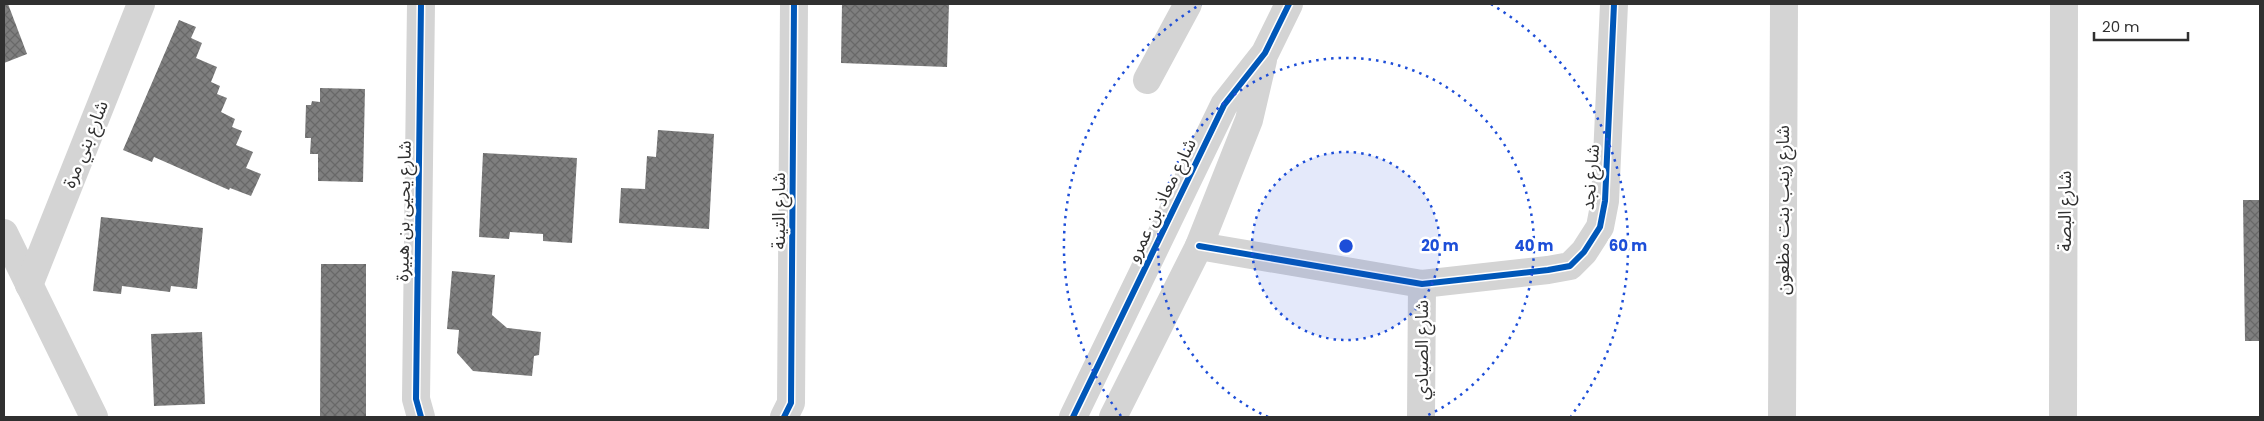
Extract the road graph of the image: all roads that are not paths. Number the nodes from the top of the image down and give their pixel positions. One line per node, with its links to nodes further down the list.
1 (141, 4): 14 (street, شارع بني مرة)
2 (421, 4): 16 (street, شارع يحيى بن هبيرة)
3 (794, 4): 17 (street, شارع التينة)
4 (1188, 4): 10 (street)
5 (1290, 4): 9 (street, شارع معاذ بن عمرو)
6 (1614, 4): 13 (street, شارع نجد)
7 (1784, 4): 21 (street, شارع زينب بنت مظعون)
8 (2064, 4): 22 (street, شارع البصة)
9 (1265, 53): 12 (street, شارع معاذ بن عمرو); 18 (street, شارع معاذ بن عمرو)
10 (1148, 80)
11 (4, 233): 14 (street)
12 (1199, 246): 13 (street, شارع نجد); 19 (street, شارع معاذ بن عمرو)
13 (1422, 284): 20 (street, شارع الصيادي)
14 (29, 285): 15 (street)
15 (94, 417)
16 (422, 417)
17 (784, 417)
18 (1073, 417)
19 (1113, 417)
20 (1421, 417)
21 (1782, 417)
22 (2063, 417)

